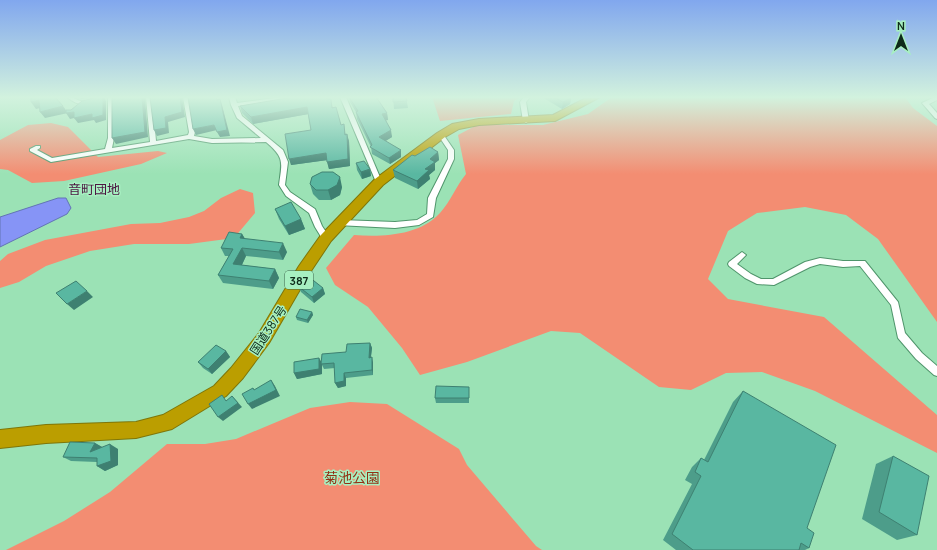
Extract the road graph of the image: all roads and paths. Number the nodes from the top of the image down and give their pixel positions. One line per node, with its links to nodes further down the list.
1 (111, 123): 12 (street)
2 (151, 123): 10 (street)
3 (190, 123): 8 (street)
4 (245, 123): 9 (street)
5 (354, 123): 13 (street)
6 (477, 123): 7 (highway, 国道387号 / 387)
7 (441, 135): 13 (highway, 国道387号 / 387); 14 (street)
8 (190, 137): 9 (street); 10 (street)
9 (266, 140): 15 (street)
10 (153, 144): 12 (street)
11 (38, 147): 12 (street)
12 (108, 150)
13 (379, 182): 14 (highway, 国道387号 / 387)
14 (340, 223): 15 (highway, 国道387号 / 387)
15 (326, 238): 18 (highway, 国道387号 / 387)
16 (742, 255): 17 (street)
17 (937, 372)
18 (0, 439)

